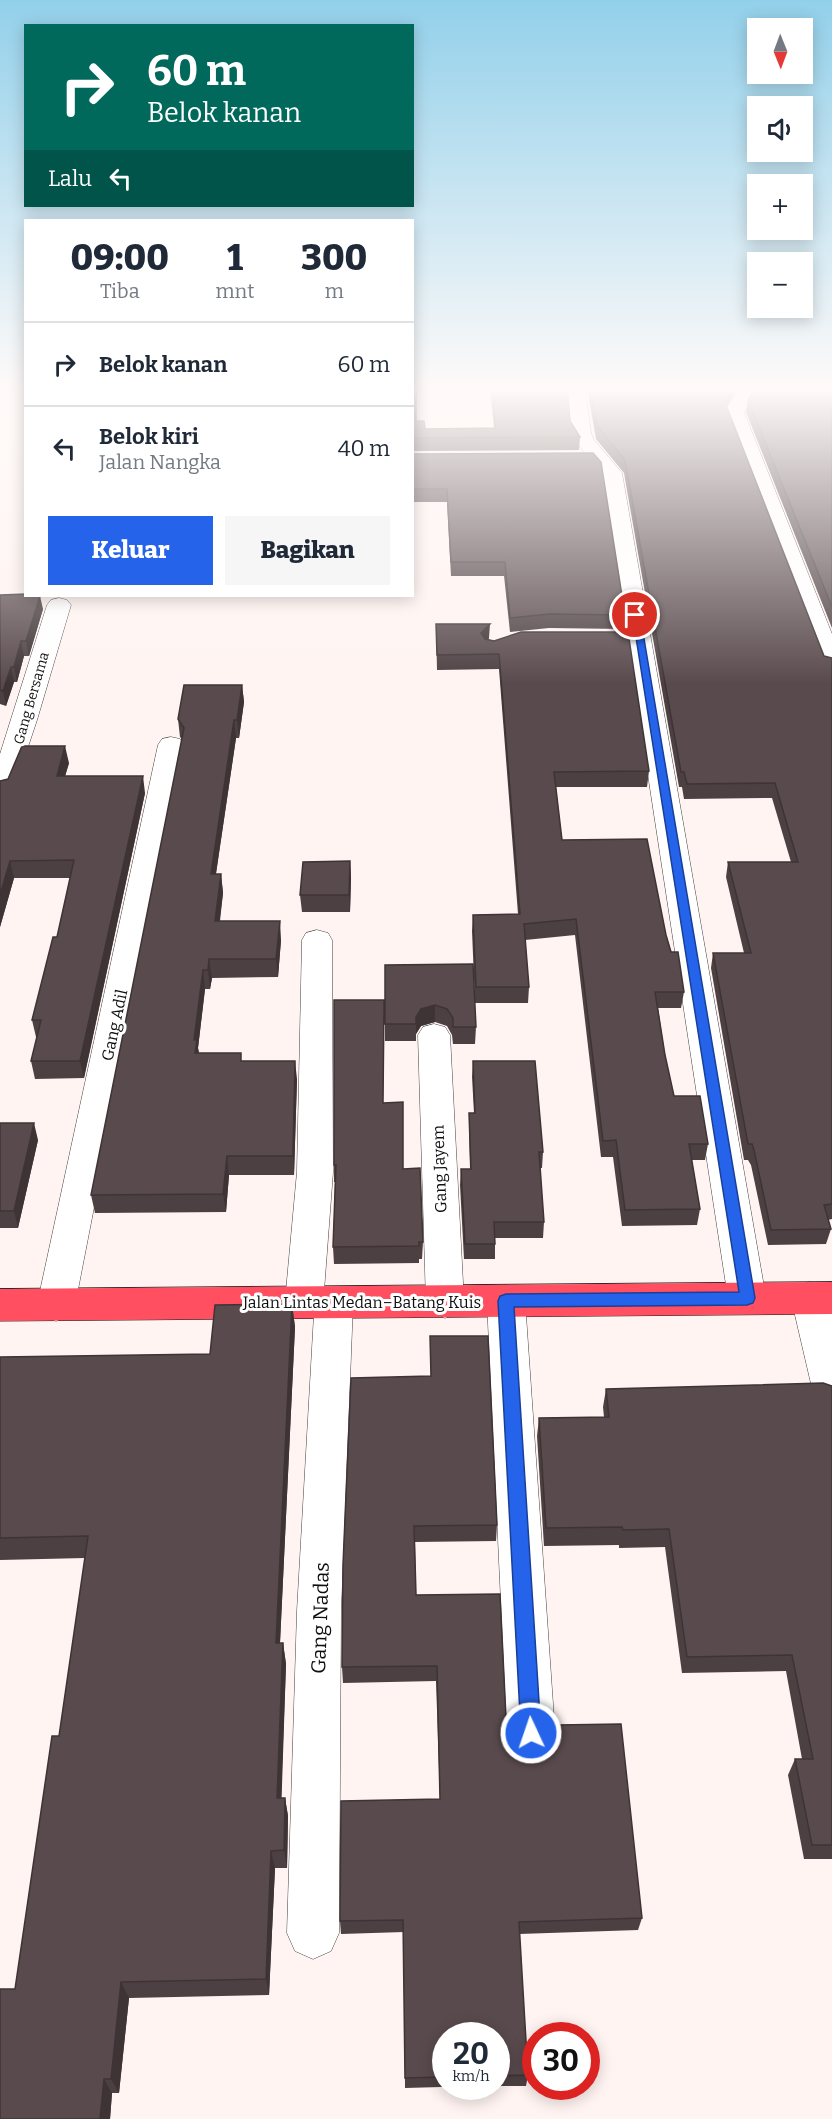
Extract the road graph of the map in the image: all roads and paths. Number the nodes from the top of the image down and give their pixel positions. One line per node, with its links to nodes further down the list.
1 (613, 487): 9 (street)
2 (762, 487): 4 (street)
3 (59, 605): 6 (street, Gang Bersama)
4 (832, 664)
5 (171, 745): 15 (street, Gang Adil)
6 (0, 789)
7 (317, 940): 13 (street, Gang Nadas)
8 (434, 1035): 12 (street, Gang Jayem)
9 (747, 1298): 10 (highway, Jalan Lintas Medan–Batang Kuis); 11 (highway, Jalan Lintas Medan–Batang Kuis)
10 (821, 1298): 16 (street)
11 (506, 1301): 12 (highway, Jalan Lintas Medan–Batang Kuis); 17 (street)
12 (444, 1302): 13 (highway, Jalan Lintas Medan–Batang Kuis)
13 (319, 1303): 15 (highway, Jalan Lintas Medan–Batang Kuis); 18 (street, Gang Nadas)
14 (0, 1305): 15 (highway, Jalan Lintas Medan–Batang Kuis)
15 (56, 1305)
16 (832, 1388)
17 (531, 1733)
18 (314, 1933)

